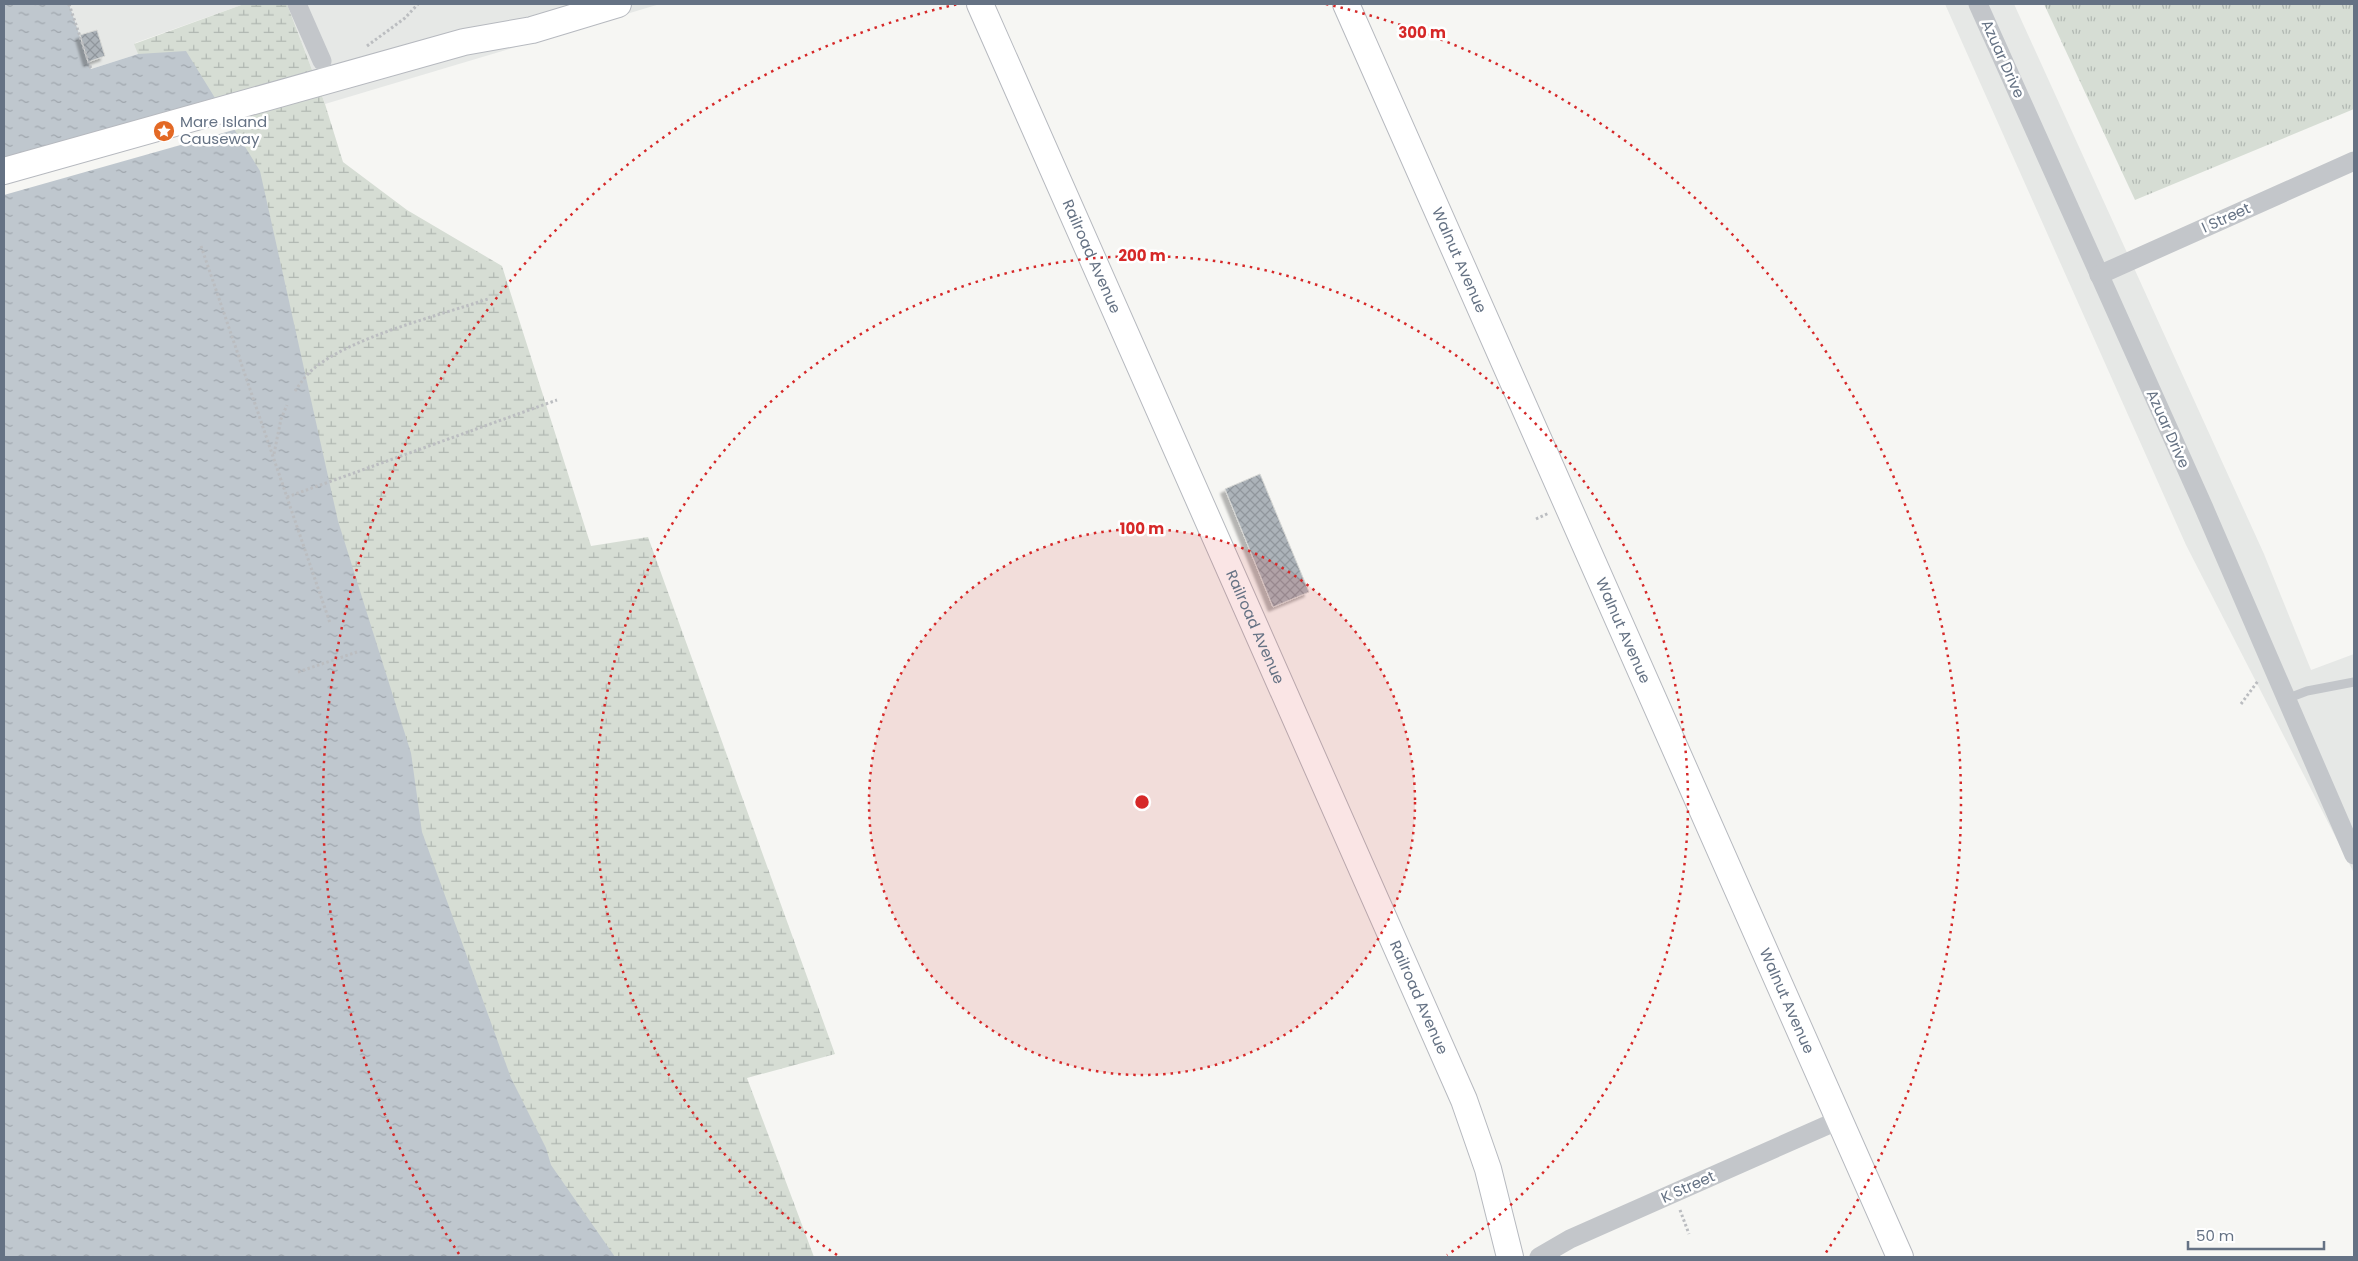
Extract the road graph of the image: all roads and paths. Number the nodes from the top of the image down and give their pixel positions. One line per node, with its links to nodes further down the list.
1 (69, 4): 11 (path)
2 (297, 4): 10 (street)
3 (418, 4): 8 (path)
4 (618, 4): 9 (main road)
5 (980, 4): 34 (main road, Railroad Avenue)
6 (1346, 4): 31 (main road, Walnut Avenue)
7 (1978, 4): 16 (street, Azuar Drive)
8 (405, 18)
9 (466, 50): 13 (main road); 14 (main road)
10 (322, 61)
11 (91, 69)
12 (2354, 161): 16 (street, I Street)
13 (4, 171)
14 (4, 189)
15 (201, 246): 21 (path)
16 (2098, 275): 25 (street, Azuar Drive)
17 (488, 299): 18 (path)
18 (295, 391)
19 (557, 400): 22 (path)
20 (287, 405): 21 (path)
21 (273, 457): 22 (path)
22 (287, 497): 23 (path)
23 (330, 623)
24 (357, 652): 26 (path)
25 (2270, 664): 28 (street, Azuar Drive); 29 (path)
26 (298, 672)
27 (2354, 682): 28 (lane)
28 (2286, 699): 30 (street, Azuar Drive)
29 (2241, 704)
30 (2354, 855)
31 (1848, 1115): 32 (street, K Street); 36 (main road, Walnut Avenue)
32 (1673, 1193): 33 (path); 35 (street, K Street)
33 (1690, 1234)
34 (1510, 1257)
35 (1539, 1257)
36 (1900, 1257)

